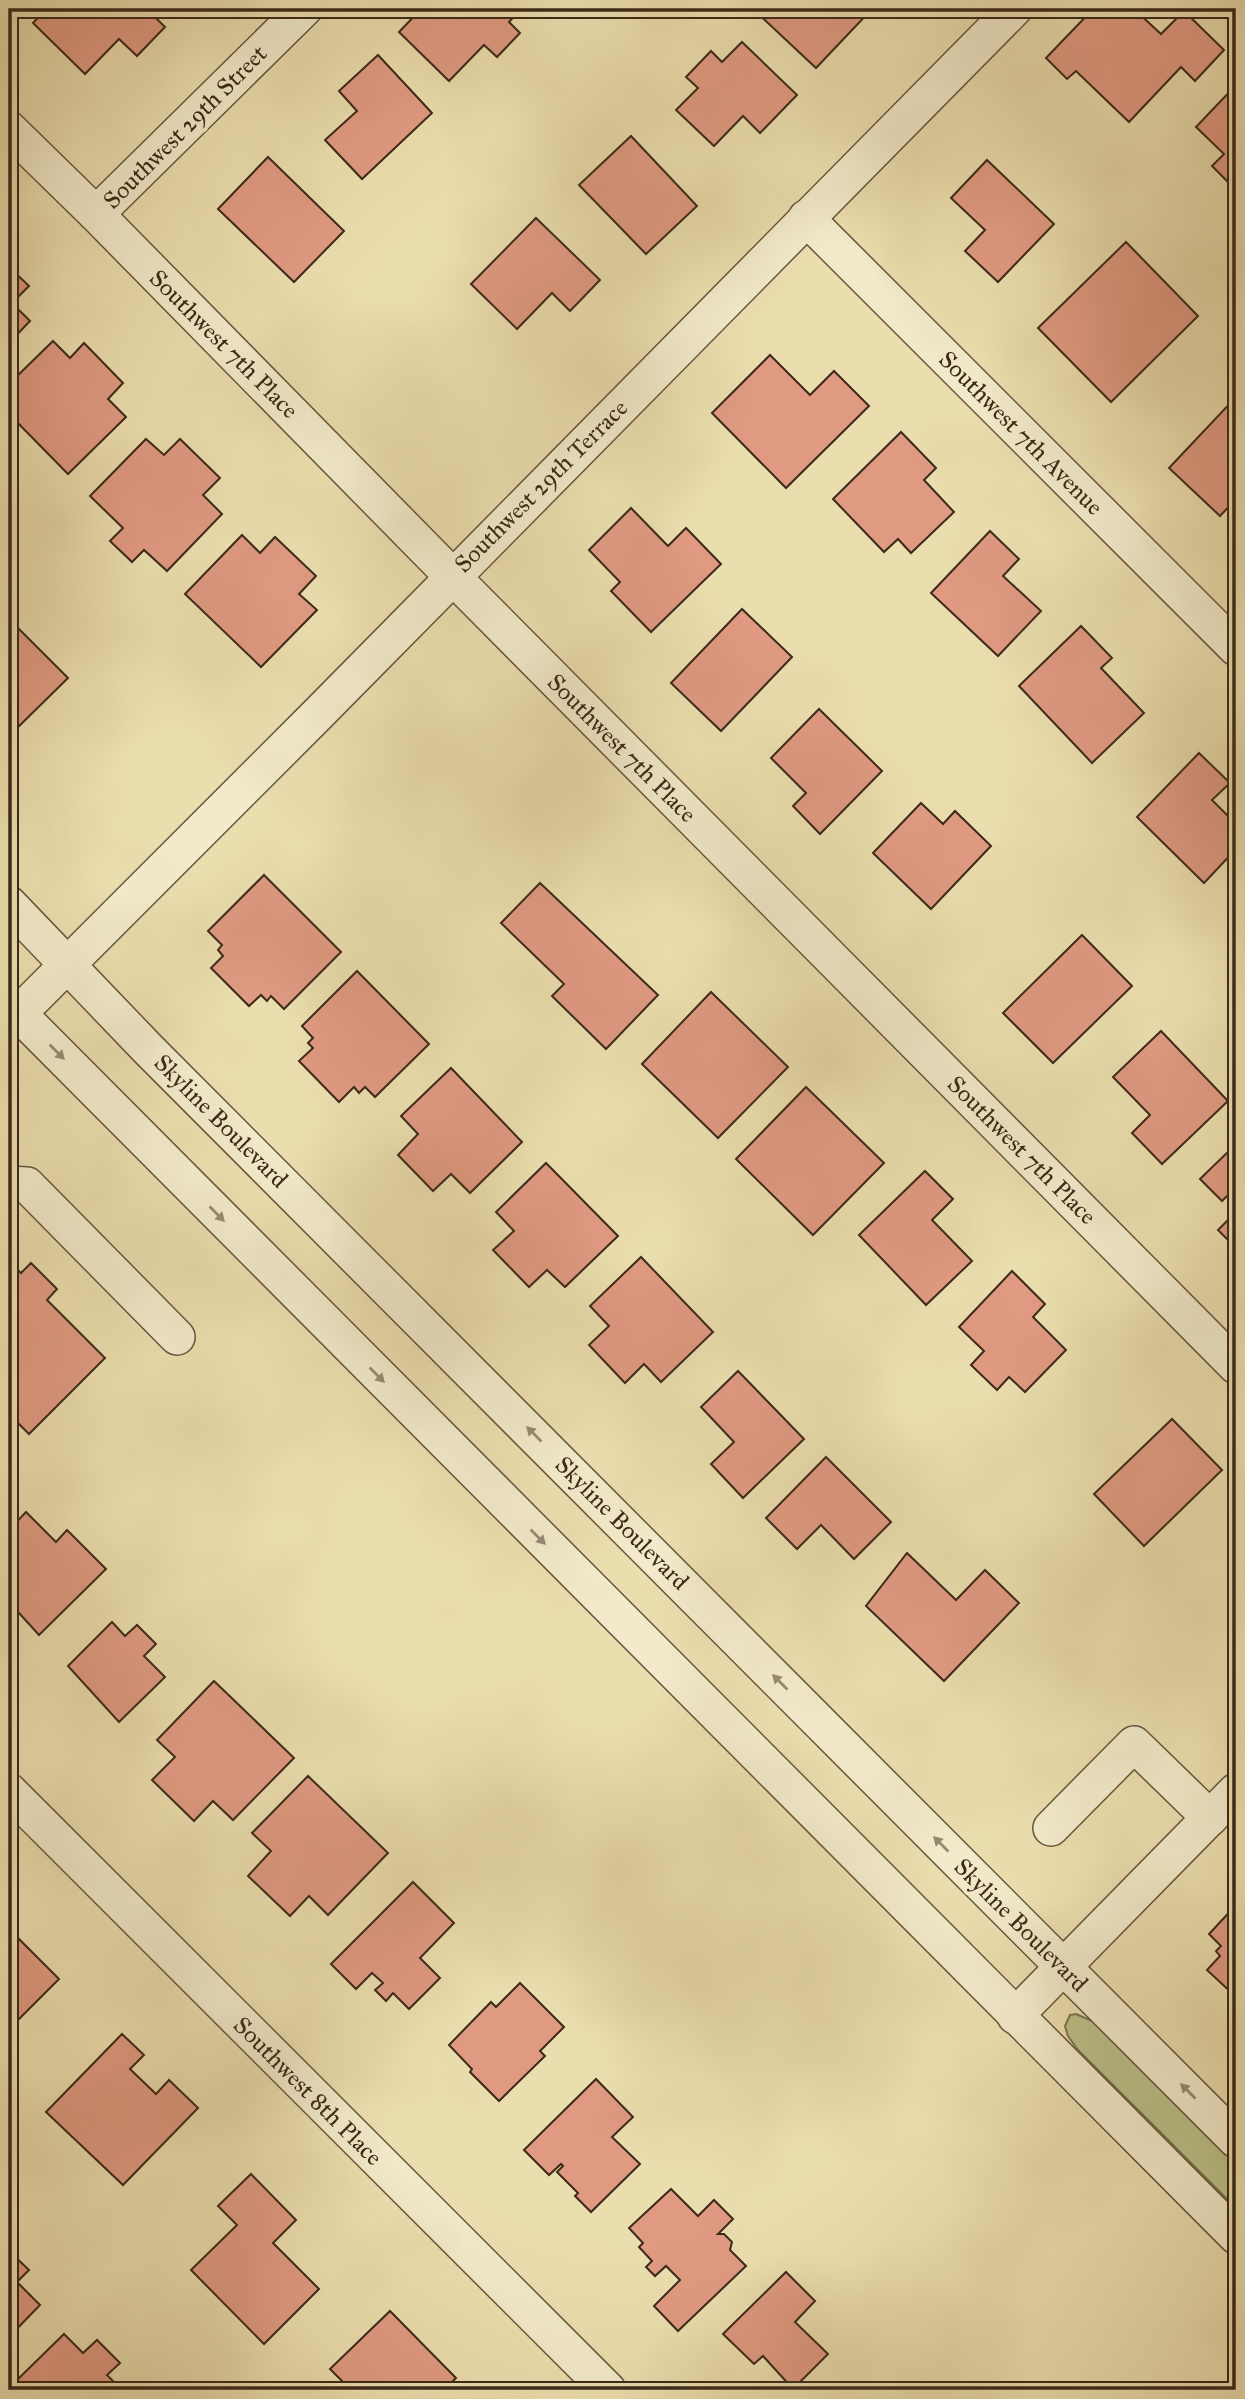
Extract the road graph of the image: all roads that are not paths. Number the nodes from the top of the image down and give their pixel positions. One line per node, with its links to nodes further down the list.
1 (304, 9): 4 (street, Southwest 29th Street)
2 (1014, 9): 5 (street, Southwest 29th Terrace)
3 (9, 129): 4 (street, Southwest 7th Place)
4 (96, 215): 6 (street, Southwest 7th Place)
5 (806, 218): 6 (street, Southwest 29th Terrace); 7 (street, Southwest 7th Avenue)
6 (452, 576): 9 (street, Southwest 29th Terrace); 13 (street, Southwest 7th Place)
7 (1236, 648)
8 (9, 904): 9 (street, Skyline Boulevard)
9 (68, 964): 10 (street, Southwest 29th Terrace); 18 (street, Skyline Boulevard, one-way to 9)
10 (12, 1014): 19 (street, one-way to 19)
11 (9, 1184): 12 (street)
12 (177, 1337)
13 (1236, 1366)
14 (9, 1791): 22 (street, Southwest 8th Place)
15 (1236, 1791): 16 (street)
16 (1210, 1818): 17 (street); 18 (street)
17 (1051, 1828)
18 (1064, 1968): 19 (street); 20 (street, Skyline Boulevard, one-way to 18)
19 (1015, 2016): 21 (street)
20 (1236, 2140)
21 (1236, 2236)
22 (585, 2383)

